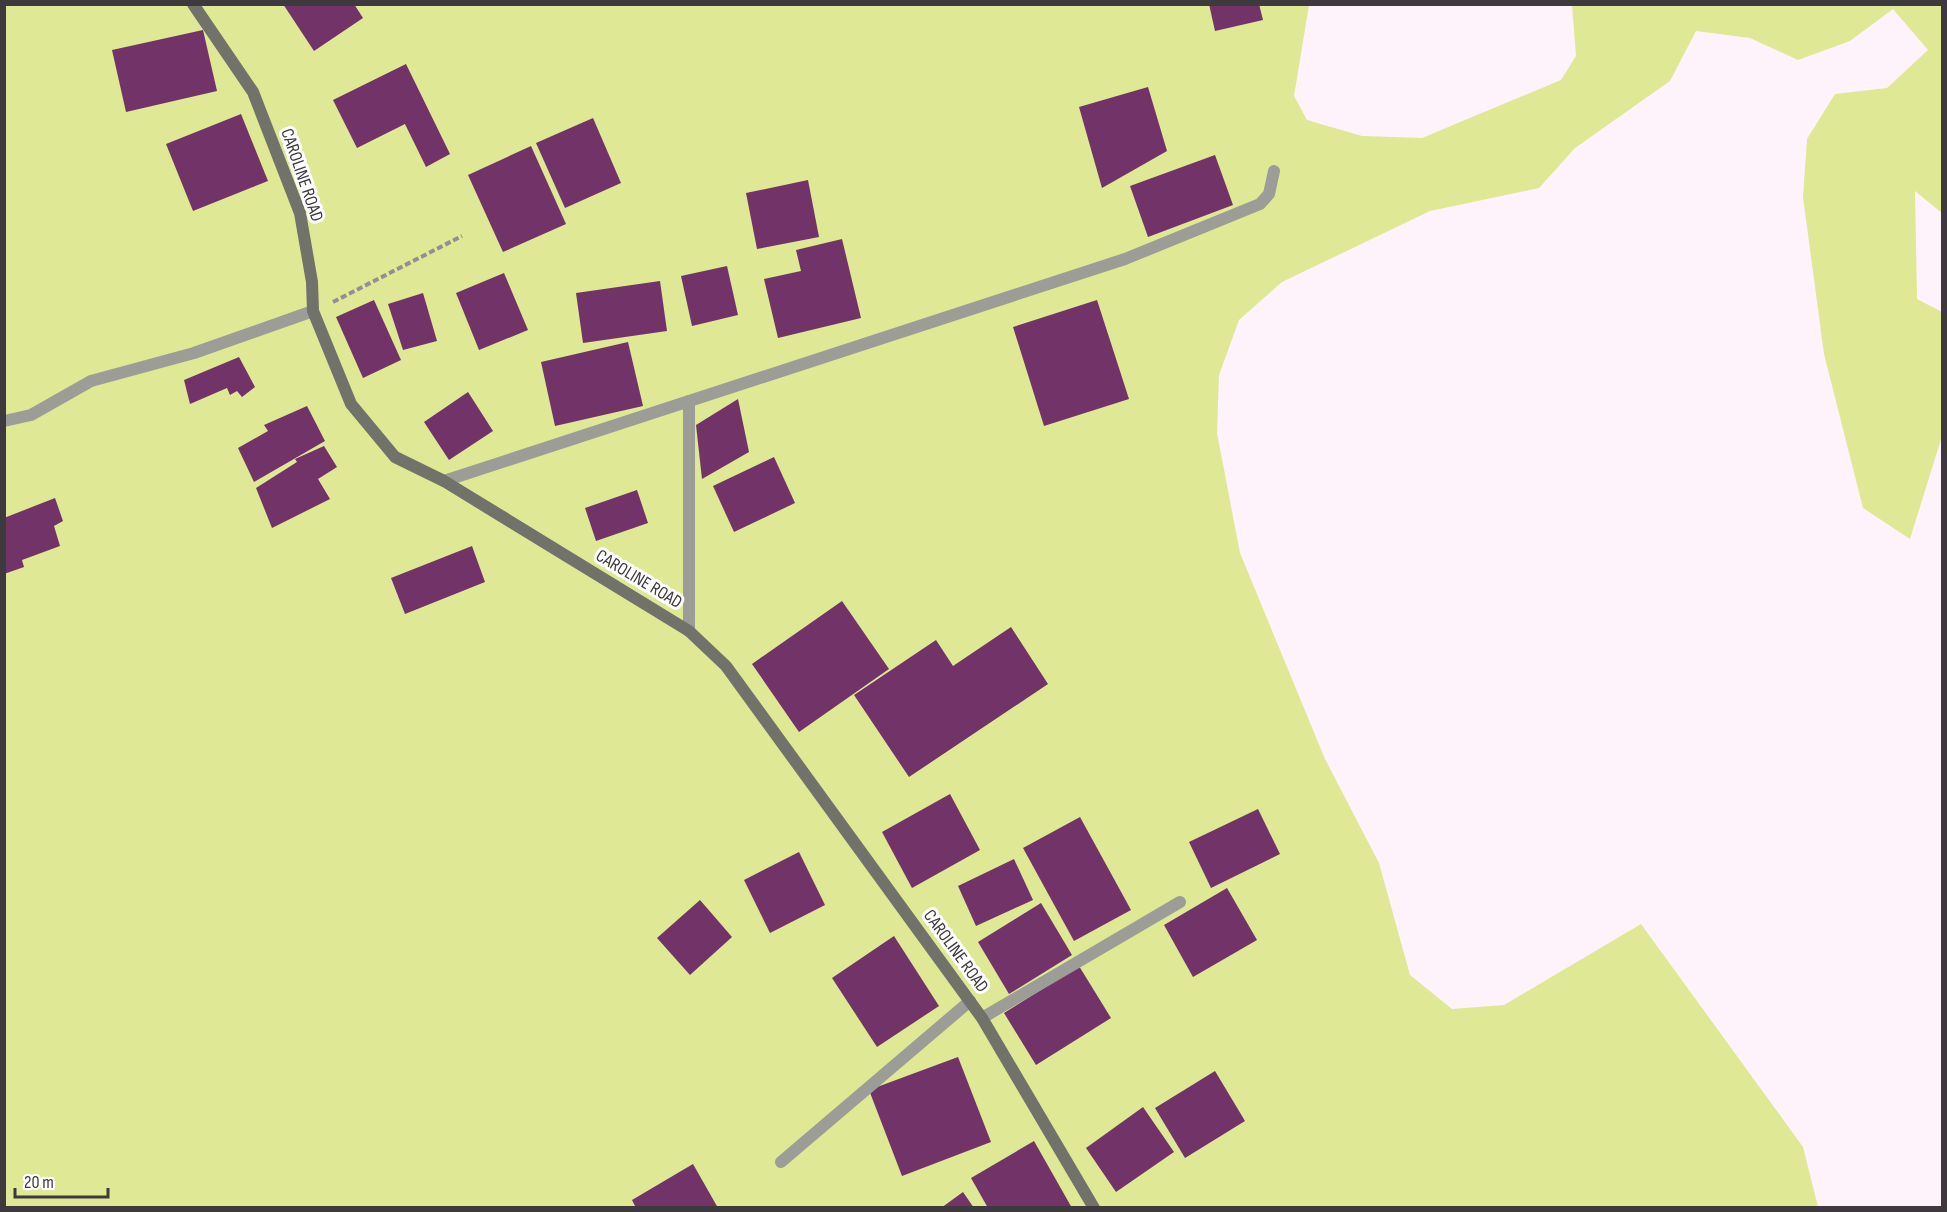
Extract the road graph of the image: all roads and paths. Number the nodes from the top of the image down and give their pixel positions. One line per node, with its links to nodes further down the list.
1 (193, 4): 4 (main road, CAROLINE ROAD)
2 (1274, 171): 5 (street)
3 (462, 236): 4 (path)
4 (313, 311): 6 (street); 7 (main road, CAROLINE ROAD)
5 (689, 401): 7 (street); 8 (street)
6 (4, 421)
7 (444, 481): 8 (main road, CAROLINE ROAD)
8 (689, 631): 10 (main road, CAROLINE ROAD)
9 (1180, 902): 11 (street)
10 (970, 1001): 11 (main road, CAROLINE ROAD); 12 (street)
11 (982, 1018): 13 (main road, CAROLINE ROAD)
12 (781, 1162)
13 (1094, 1208)

